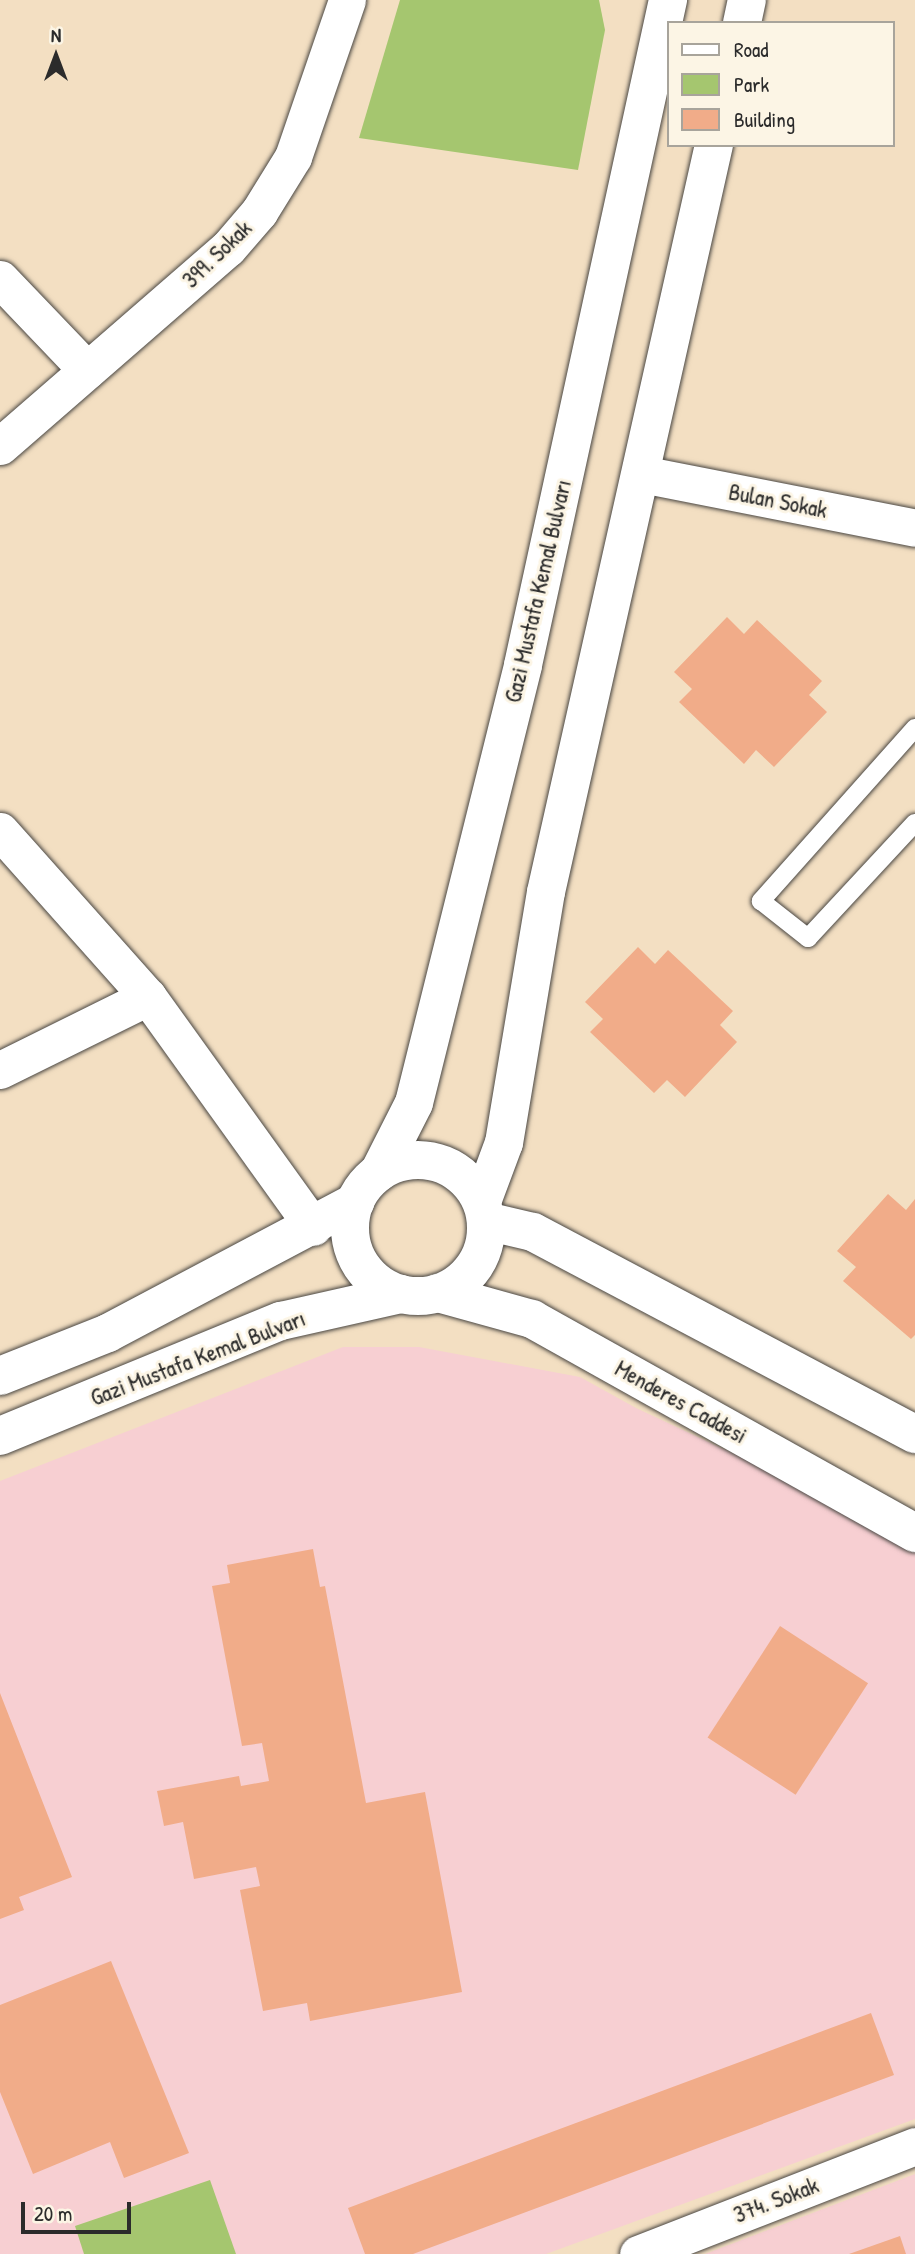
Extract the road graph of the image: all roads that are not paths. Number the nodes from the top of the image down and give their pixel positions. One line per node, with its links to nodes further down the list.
1 (347, 0): 7 (street, 399. Sokak)
2 (668, 0): 16 (main road, Gazi Mustafa Kemal Bulvarı)
3 (747, 0): 4 (main road)
4 (742, 21)
5 (715, 147): 9 (main road)
6 (0, 279): 7 (street)
7 (87, 370): 8 (street, 399. Sokak)
8 (0, 446)
9 (641, 474): 10 (street, Bulan Sokak); 18 (main road)
10 (915, 528)
11 (915, 728): 12 (lane)
12 (915, 823)
13 (0, 831): 14 (street)
14 (148, 997): 15 (street); 19 (street)
15 (0, 1070)
16 (379, 1172): 17 (main road); 18 (main road)
17 (355, 1202): 19 (main road); 21 (main road)
18 (484, 1212): 20 (main road); 23 (main road)
19 (313, 1227): 22 (main road)
20 (438, 1293): 21 (main road); 25 (main road, Menderes Caddesi)
21 (401, 1294): 24 (main road, Gazi Mustafa Kemal Bulvarı)
22 (0, 1376)
23 (915, 1434)
24 (0, 1436)
25 (915, 1533)
26 (915, 2146): 27 (street, 374. Sokak)
27 (638, 2254)

